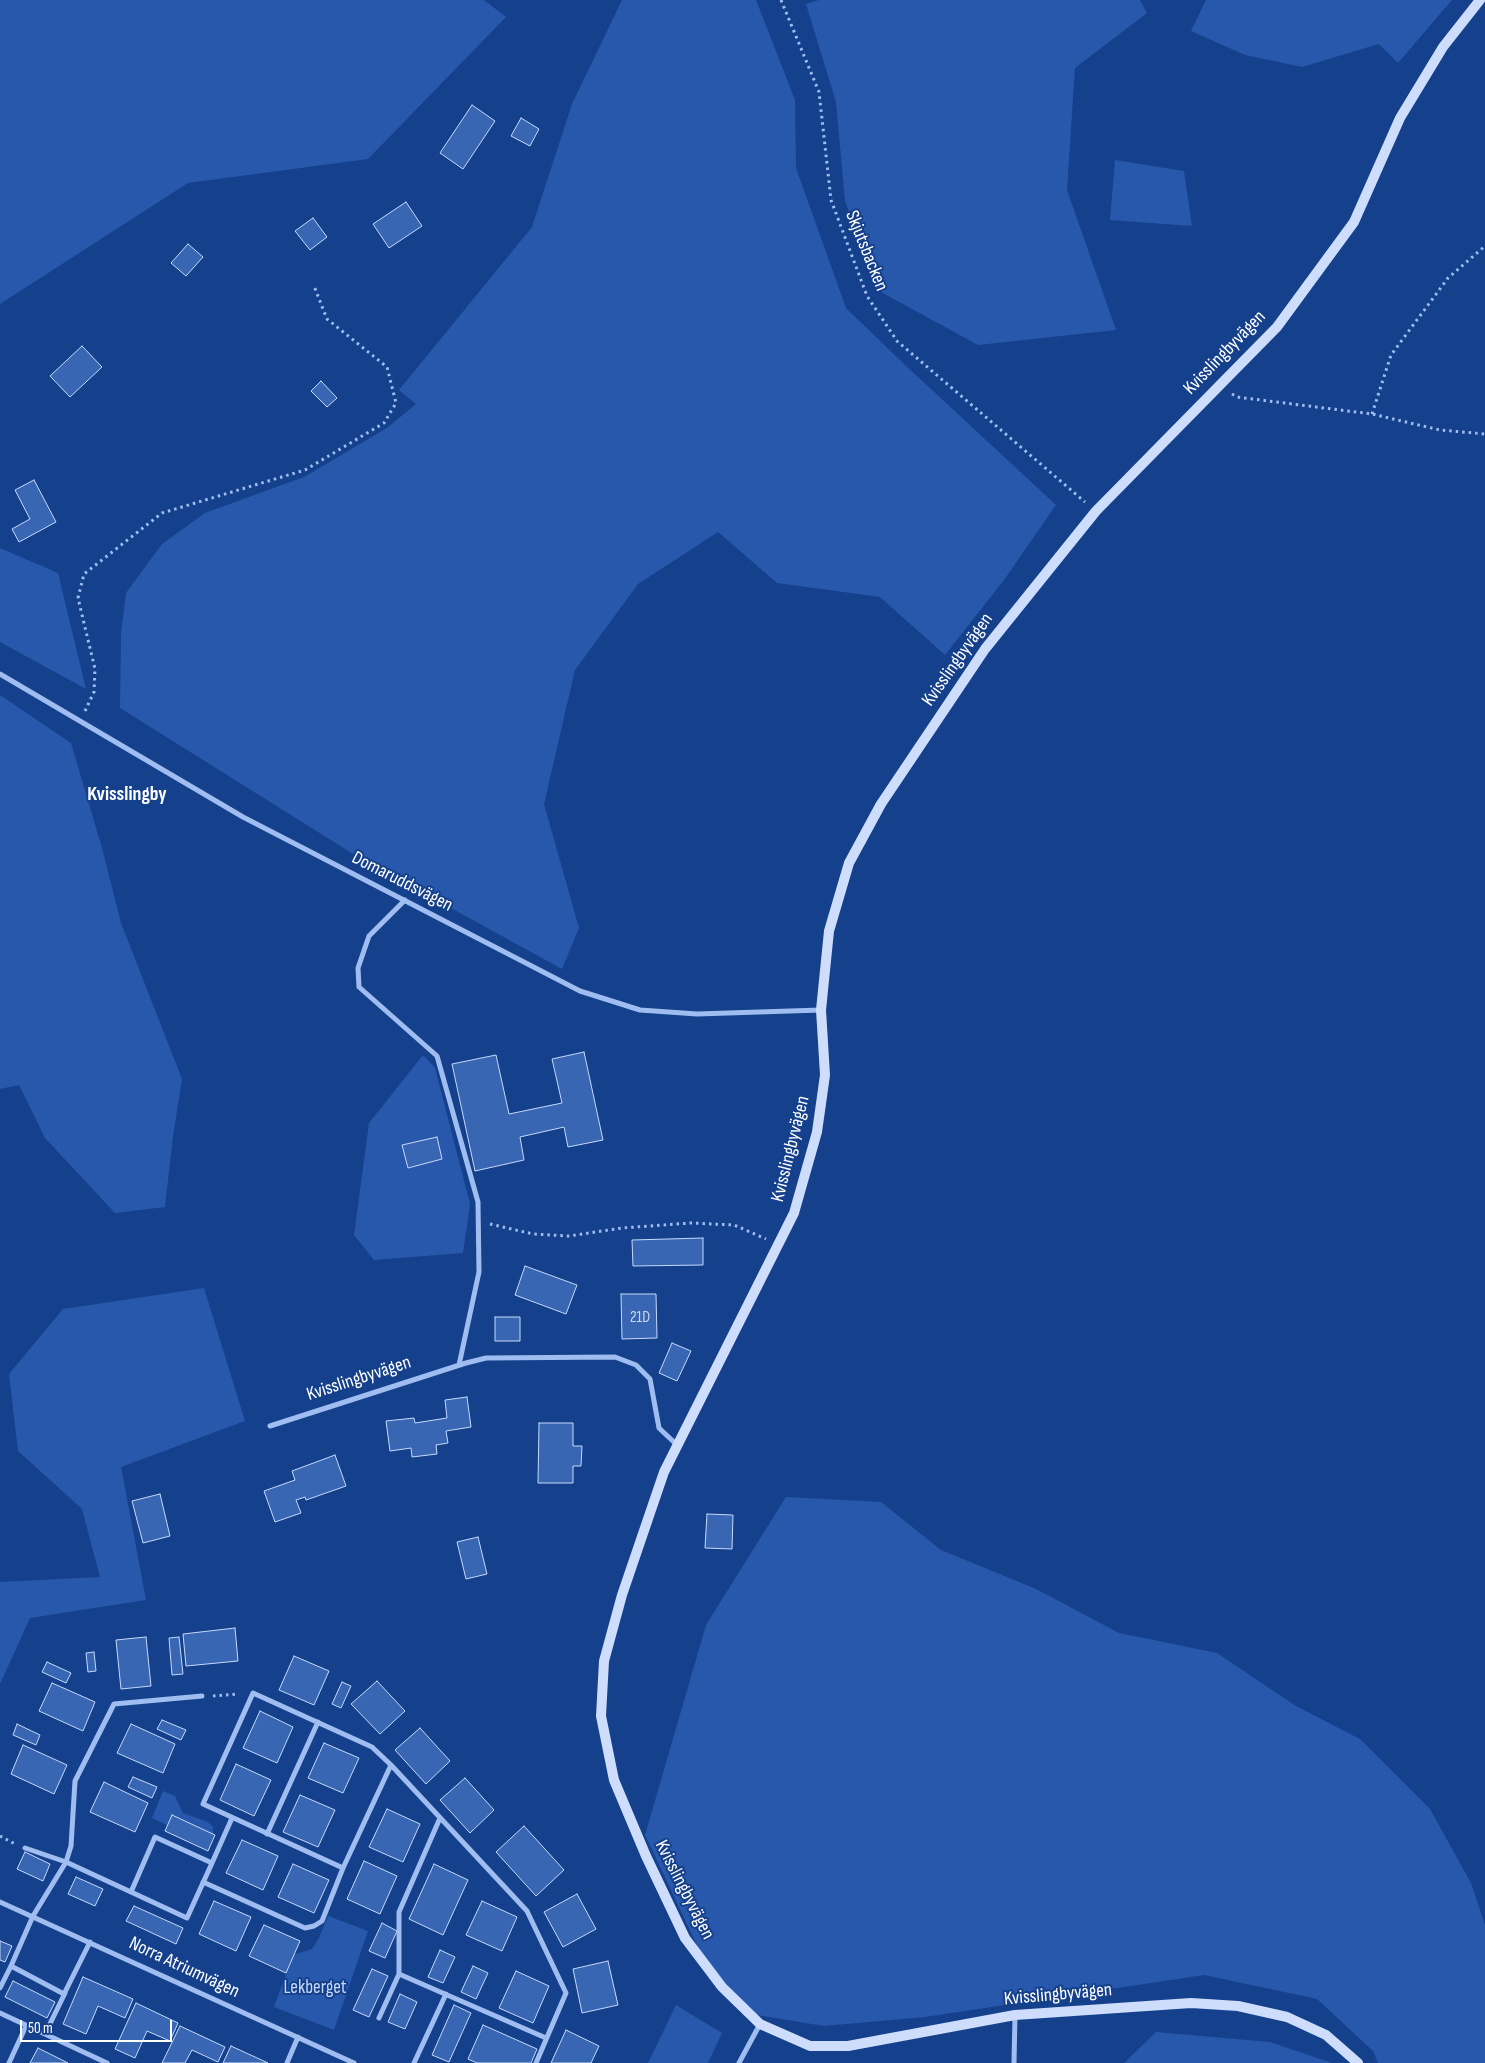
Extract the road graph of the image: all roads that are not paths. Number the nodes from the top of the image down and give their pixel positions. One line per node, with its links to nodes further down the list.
1 (1480, 0): 4 (street, Kvisslingbyvägen)
2 (0, 674): 3 (street, Domaruddsvägen)
3 (405, 900): 4 (street, Domaruddsvägen); 5 (street)
4 (821, 1010): 7 (street, Kvisslingbyvägen)
5 (459, 1365): 6 (street, Kvisslingbyvägen); 7 (street, Kvisslingbyvägen)
6 (270, 1426)
7 (677, 1444): 31 (street, Kvisslingbyvägen)
8 (202, 1696): 15 (street)
9 (318, 1722): 10 (street); 11 (street); 13 (street)
10 (391, 1765): 12 (street); 17 (street)
11 (232, 1818): 13 (street); 16 (street)
12 (440, 1818): 24 (street); 35 (street)
13 (267, 1834): 17 (street)
14 (25, 1848): 15 (street)
15 (66, 1862): 19 (street); 21 (street)
16 (212, 1863): 18 (street); 19 (street)
17 (343, 1868): 18 (street)
18 (203, 1882): 19 (street)
19 (130, 1892)
20 (0, 1902): 21 (street, Norra Atriumvägen)
21 (32, 1916): 22 (street, Norra Atriumvägen); 23 (street)
22 (90, 1942): 26 (street); 34 (street, Norra Atriumvägen)
23 (10, 1966): 25 (street); 26 (street)
24 (399, 1974): 27 (street); 30 (street)
25 (0, 1988)
26 (66, 1990): 33 (street)
27 (446, 1994): 35 (street); 40 (street)
28 (0, 2013): 32 (street)
29 (1015, 2015): 31 (street, Kvisslingbyvägen); 43 (street); 44 (street, Kvisslingbyvägen)
30 (379, 2018)
31 (760, 2024): 42 (street)
32 (26, 2026): 33 (street); 36 (street)
33 (45, 2034): 37 (street)
34 (298, 2037): 38 (street); 39 (street, Norra Atriumvägen)
35 (546, 2038): 41 (street)
36 (9, 2063)
37 (107, 2063)
38 (287, 2063)
39 (353, 2063)
40 (414, 2063)
41 (536, 2063)
42 (739, 2063)
43 (1014, 2063)
44 (1358, 2063)

